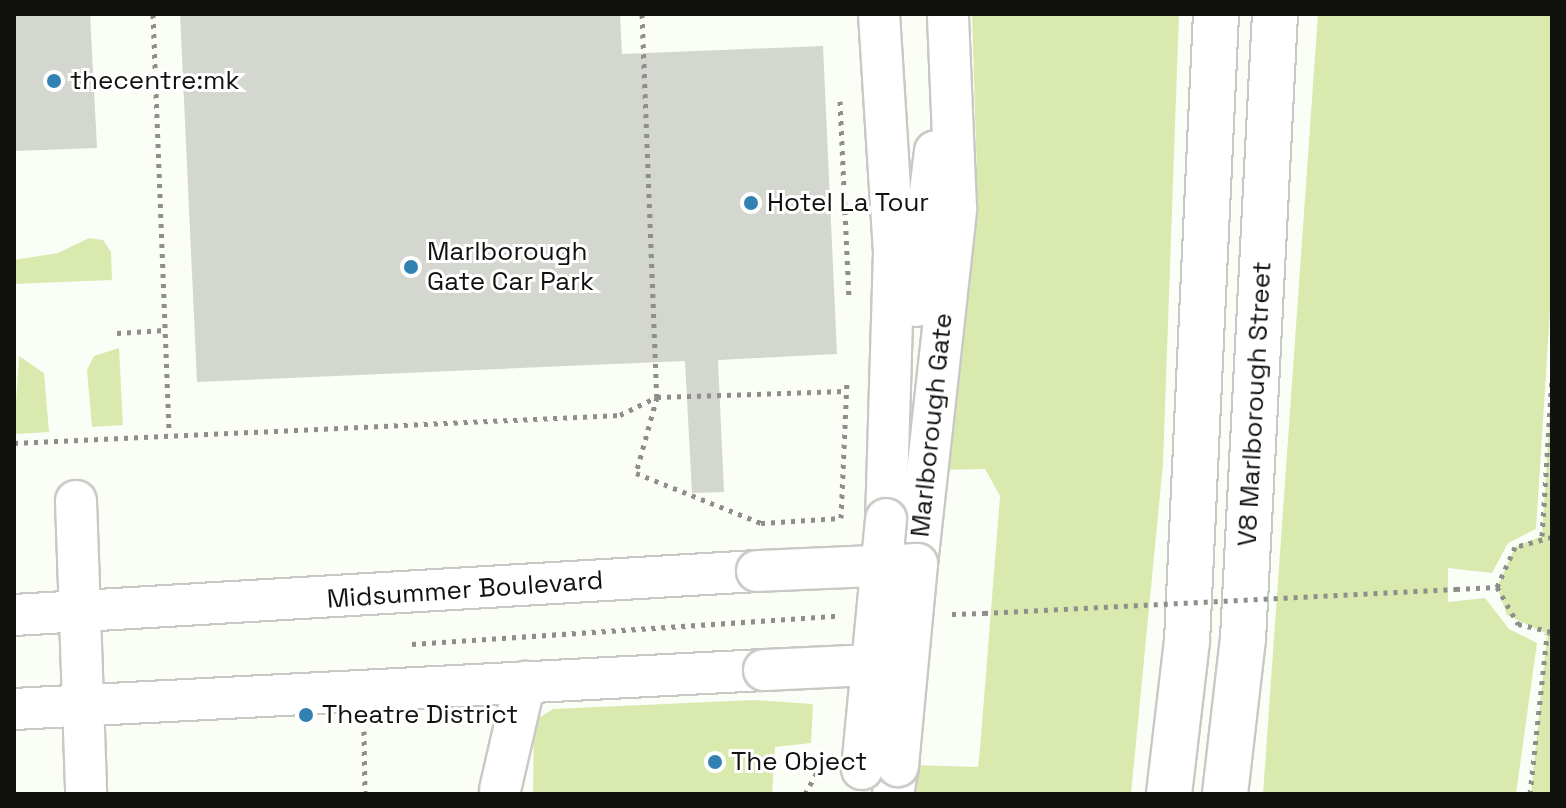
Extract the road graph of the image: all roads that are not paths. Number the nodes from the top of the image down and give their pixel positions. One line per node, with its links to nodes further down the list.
1 (879, 14): 5 (street, Marlborough Gate)
2 (948, 14): 5 (street, Marlborough Gate)
3 (1216, 14): 17 (main road)
4 (1275, 14): 18 (main road, V8 Marlborough Street)
5 (903, 476): 7 (street, Marlborough Gate); 7 (street, Marlborough Gate, bridge)
6 (76, 501): 8 (street)
7 (899, 565): 8 (street, Midsummer Boulevard, bridge); 10 (street, Marlborough Gate, bridge); 14 (street, Marlborough Gate, bridge)
8 (80, 613): 9 (street, Midsummer Boulevard); 12 (street)
9 (14, 615)
10 (869, 665): 11 (street, bridge); 14 (street, Marlborough Gate, bridge)
11 (525, 682): 12 (street); 15 (street)
12 (83, 705): 13 (street); 16 (street)
13 (14, 709)
14 (878, 781)
15 (500, 790)
16 (86, 794)
17 (1169, 794)
18 (1225, 794)

